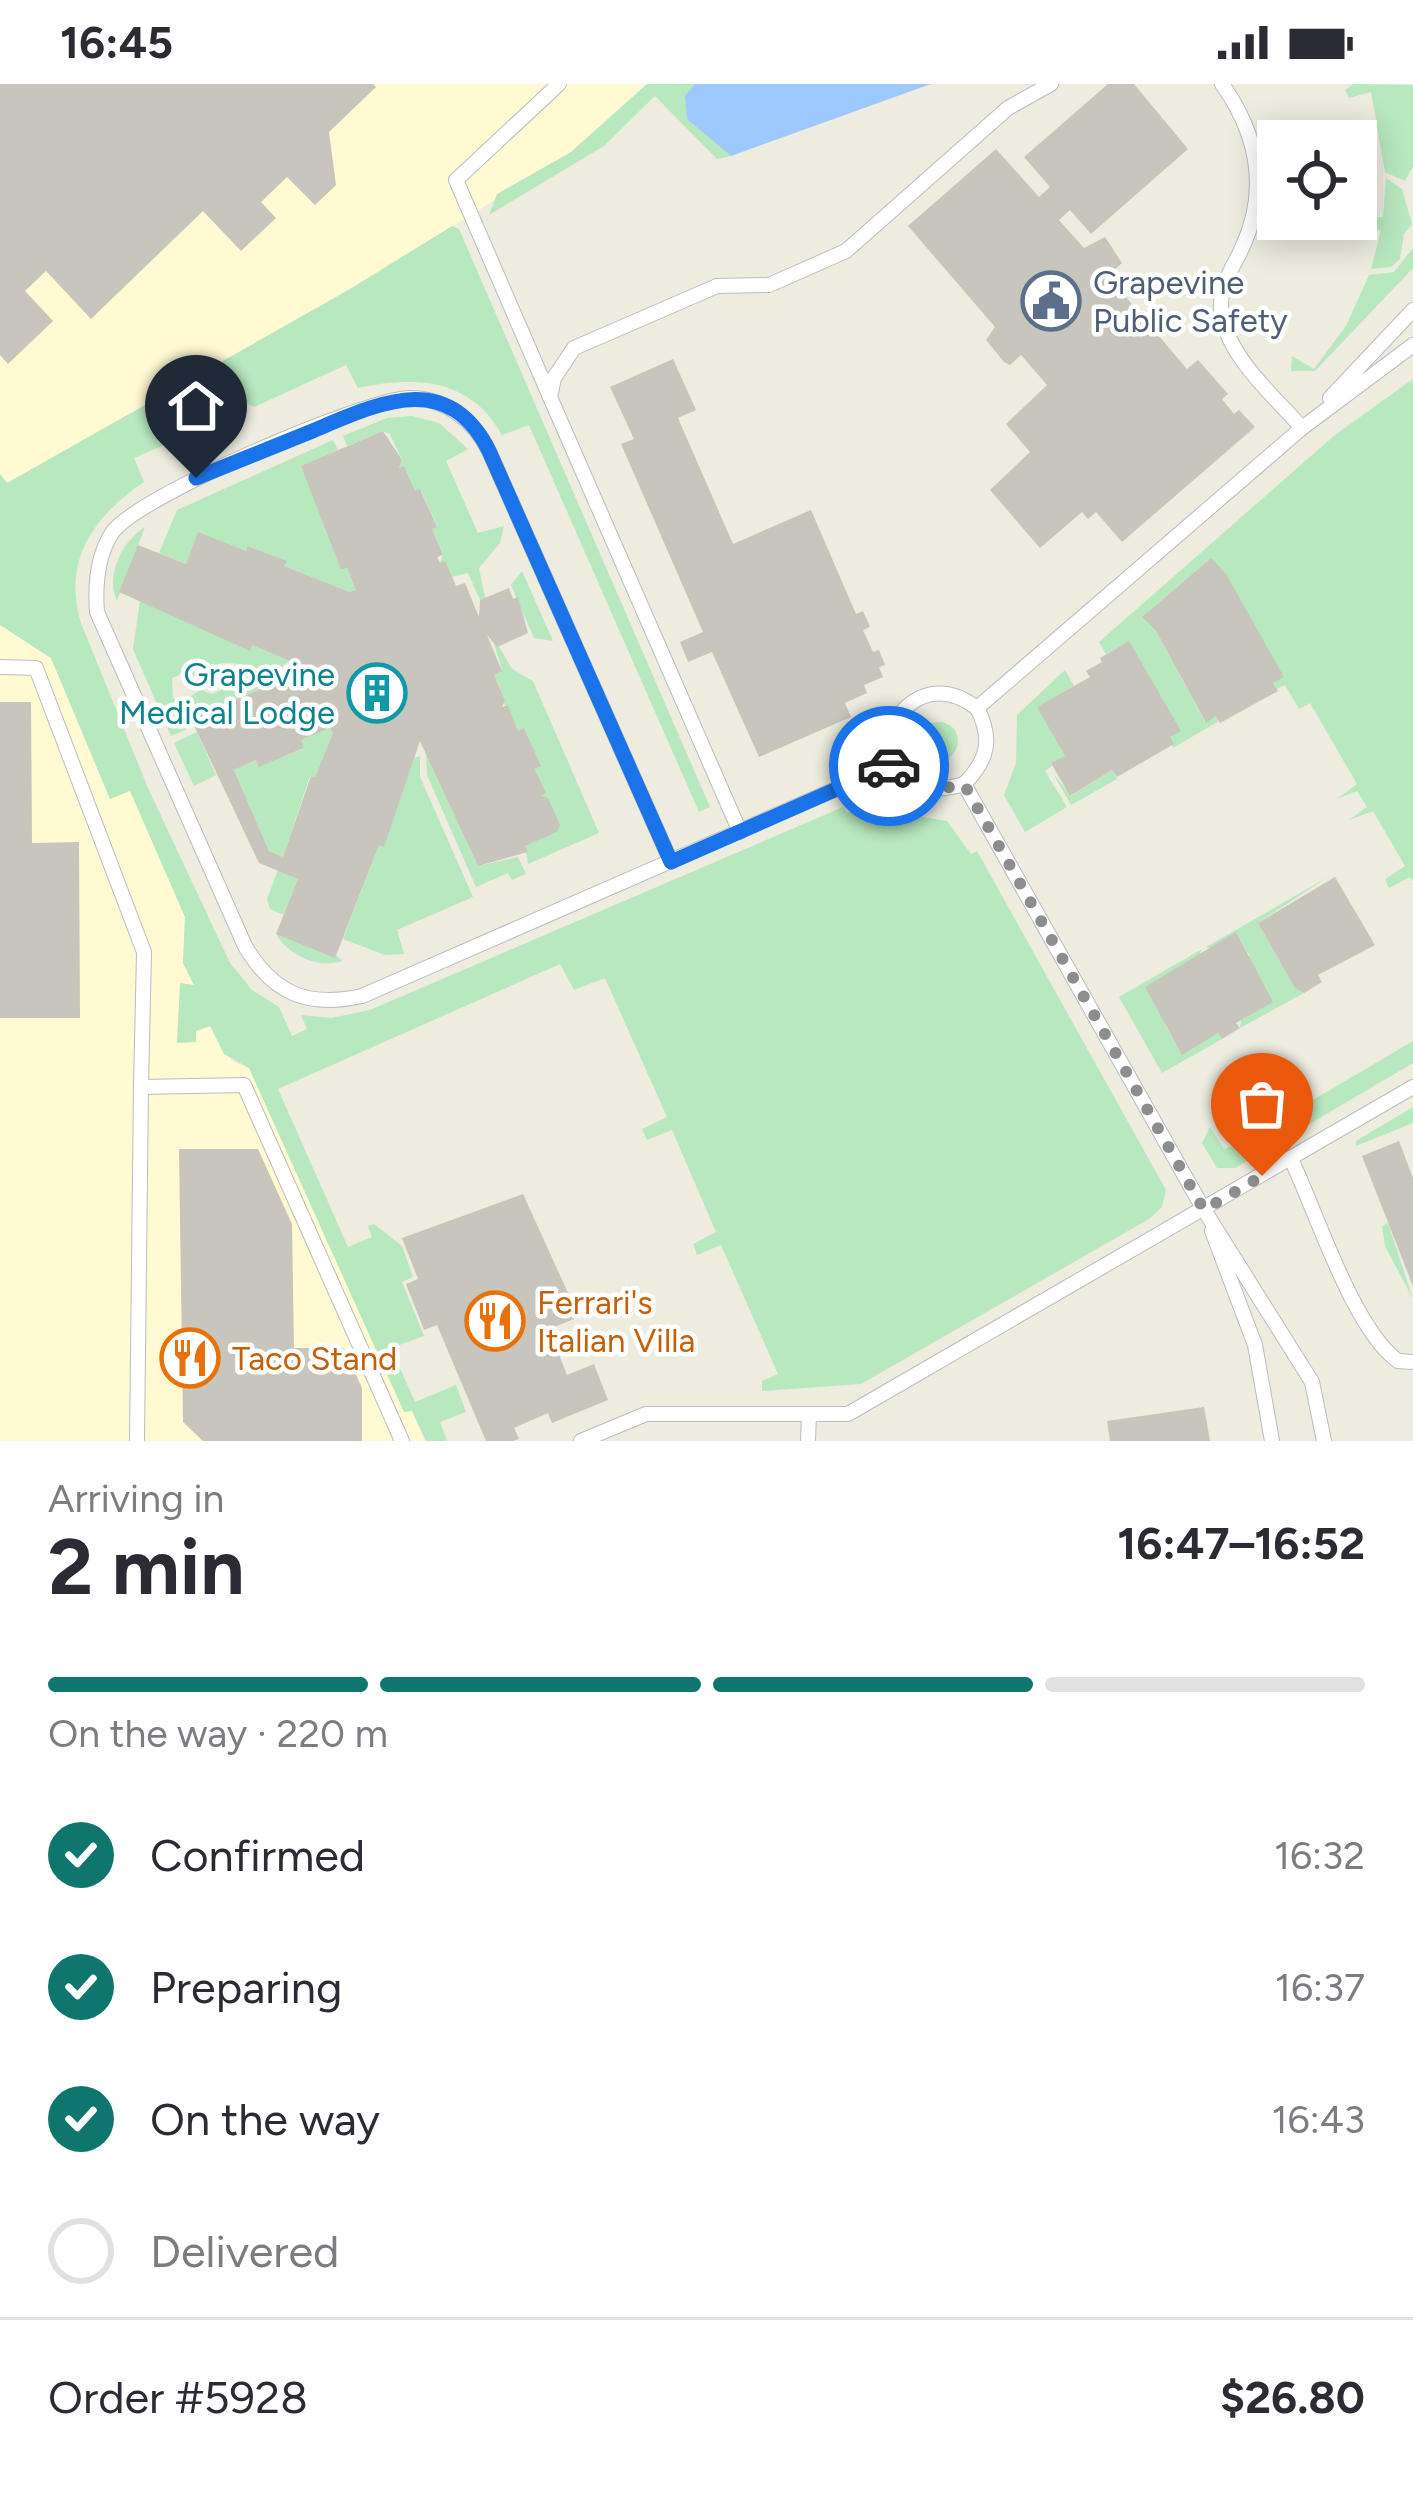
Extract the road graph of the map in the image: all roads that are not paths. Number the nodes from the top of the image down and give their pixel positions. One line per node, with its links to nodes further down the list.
1 (560, 84): 6 (lane)
2 (1052, 84): 6 (lane)
3 (1222, 84): 7 (lane)
4 (1413, 310): 7 (lane)
5 (1413, 345): 7 (lane)
6 (550, 397): 12 (lane)
7 (1302, 428): 9 (lane)
8 (0, 668): 14 (lane)
9 (977, 708): 10 (lane); 11 (lane)
10 (893, 764): 11 (lane); 12 (lane)
11 (964, 784): 17 (lane)
12 (740, 832): 13 (lane)
13 (671, 862): 13 (lane)
14 (141, 1087): 20 (lane); 21 (lane)
15 (1413, 1087): 16 (lane)
16 (1291, 1159): 17 (lane); 18 (lane)
17 (1204, 1210): 19 (lane); 24 (lane); 25 (lane)
18 (1413, 1362)
19 (809, 1415): 22 (lane); 23 (lane)
20 (137, 1441)
21 (402, 1441)
22 (581, 1441)
23 (808, 1441)
24 (1272, 1441)
25 (1324, 1441)

